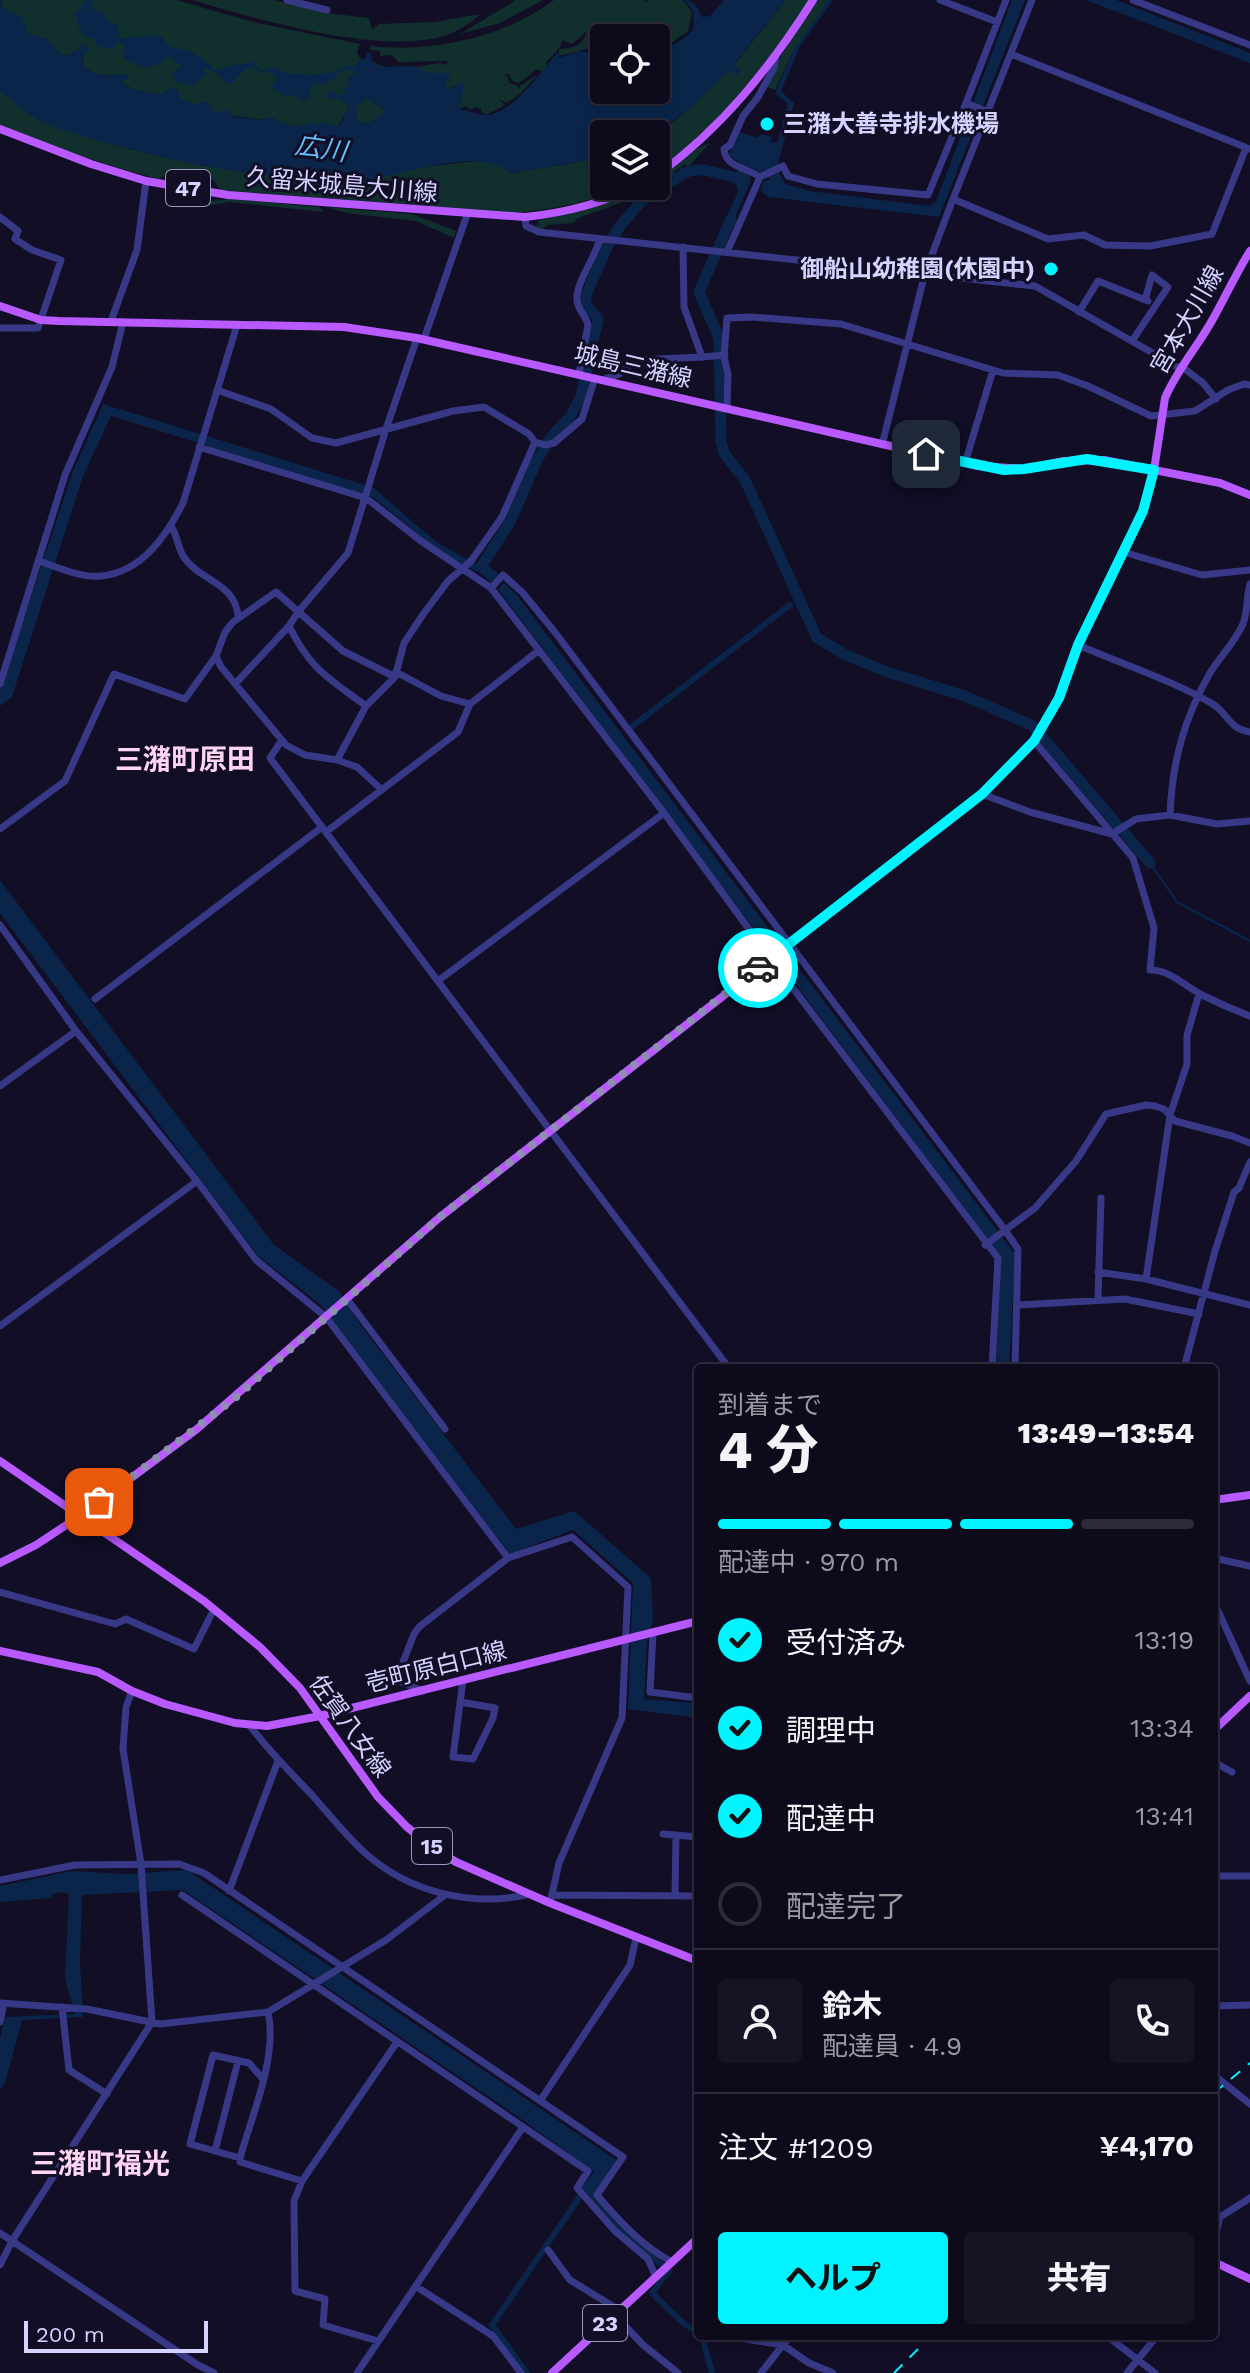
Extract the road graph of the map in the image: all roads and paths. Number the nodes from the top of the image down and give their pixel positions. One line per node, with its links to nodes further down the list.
1 (286, 0): 7 (street)
2 (813, 0): 11 (main road)
3 (940, 0): 8 (street)
4 (1006, 0): 8 (street)
5 (1032, 0): 10 (street)
6 (1133, 0): 9 (street)
7 (327, 10)
8 (997, 22): 12 (street)
9 (1250, 45)
10 (1011, 54): 13 (street); 15 (street)
11 (776, 56): 16 (main road); 17 (street)
12 (968, 104): 13 (street); 17 (street)
13 (985, 111): 19 (street)
14 (0, 129): 18 (main road, 久留米城島大川線 / 47)
15 (1248, 149): 19 (street)
16 (670, 164)
17 (760, 174): 27 (street)
18 (146, 181): 21 (main road, 久留米城島大川線 / 47); 35 (street)
19 (953, 199): 29 (street)
20 (604, 200): 23 (main road, 久留米城島大川線 / 47)
21 (467, 215): 23 (main road, 久留米城島大川線 / 47); 39 (street)
22 (0, 217): 34 (street)
23 (525, 217): 24 (street)
24 (600, 239): 25 (street); 46 (street)
25 (683, 247): 27 (street); 43 (street)
26 (1250, 251): 28 (main road, 宮本大川線)
27 (725, 252): 29 (street)
28 (1246, 264): 44 (main road, 宮本大川線)
29 (925, 273): 33 (street); 41 (street)
30 (1145, 300): 32 (street); 32 (street); 33 (street)
31 (0, 306): 34 (main road, 城島三潴線)
32 (1156, 306): 40 (street)
33 (1079, 312): 40 (street)
34 (41, 320): 35 (main road, 城島三潴線); 38 (street)
35 (111, 321): 36 (main road, 城島三潴線)
36 (123, 322): 37 (main road, 城島三潴線); 63 (street)
37 (237, 325): 39 (main road, 城島三潴線); 49 (street)
38 (0, 328)
39 (420, 338): 46 (main road, 城島三潴線); 53 (street)
40 (1132, 341): 44 (street)
41 (906, 343): 42 (street); 45 (street); 56 (street)
42 (724, 356): 43 (street, bridge); 51 (street)
43 (702, 357): 47 (street)
44 (1180, 367): 50 (street); 52 (main road, 宮本大川線)
45 (993, 370): 52 (street); 57 (street)
46 (579, 374): 47 (main road, 城島三潴線)
47 (598, 379): 51 (main road, 城島三潴線); 54 (street)
48 (1250, 385): 50 (street)
49 (217, 390): 53 (street); 55 (street)
50 (1216, 399): 52 (street)
51 (727, 408): 56 (main road, 城島三潴線)
52 (1162, 415): 58 (main road, 宮本大川線)
53 (386, 429): 54 (street); 60 (street)
54 (535, 442): 64 (street)
55 (200, 445): 60 (street); 61 (street)
56 (882, 445): 57 (main road, 城島三潴線)
57 (965, 463): 58 (main road, 城島三潴線)
58 (1154, 470): 59 (main road, 城島三潴線); 62 (main road, 宮本大川線)
59 (1250, 495)
60 (366, 497): 64 (street); 69 (street)
61 (171, 526): 63 (street); 70 (street)
62 (1123, 552): 65 (street); 72 (main road, 宮本大川線)
63 (39, 561): 76 (street)
64 (467, 565): 67 (street); 75 (street)
65 (1250, 570)
66 (1250, 584): 68 (street)
67 (491, 588): 73 (street); 94 (street)
68 (1247, 608): 78 (street)
69 (298, 612): 70 (street); 71 (street); 75 (street)
70 (238, 616): 74 (street)
71 (289, 626): 77 (street); 80 (street)
72 (1078, 645): 78 (street); 82 (main road, 宮本大川線)
73 (538, 651): 79 (street); 87 (street)
74 (216, 656): 77 (street); 90 (street)
75 (396, 675): 79 (street); 80 (street)
76 (0, 684)
77 (235, 684): 83 (street)
78 (1198, 697): 81 (street); 88 (street)
79 (470, 704): 85 (street)
80 (366, 706): 84 (street)
81 (1250, 732)
82 (1035, 739): 86 (main road, 宮本大川線); 92 (street)
83 (282, 740): 84 (street); 91 (street)
84 (337, 760): 85 (street)
85 (382, 790): 91 (street)
86 (982, 794): 92 (street); 94 (main road, 宮本大川線)
87 (664, 813): 95 (street); 96 (street)
88 (1170, 815): 89 (street); 92 (street)
89 (1250, 821)
90 (0, 829)
91 (324, 830): 96 (street); 98 (street)
92 (1114, 833): 97 (street)
93 (0, 925): 100 (street)
94 (787, 946): 95 (main road, 宮本大川線); 110 (street)
95 (772, 957): 103 (main road, 宮本大川線); 111 (street)
96 (439, 980): 103 (street)
97 (1199, 994): 99 (street); 102 (street)
98 (95, 999)
99 (1250, 1016)
100 (76, 1031): 101 (street); 106 (street)
101 (0, 1086)
102 (1170, 1115): 104 (street); 110 (street); 113 (street)
103 (550, 1130): 116 (main road, 宮本大川線); 122 (street)
104 (1250, 1143)
105 (1250, 1162): 107 (street)
106 (197, 1181): 120 (street); 121 (street)
107 (1239, 1188): 108 (street); 114 (street)
108 (1250, 1190)
109 (1101, 1198): 112 (street)
110 (1005, 1230): 111 (street); 117 (street)
111 (985, 1245): 123 (street)
112 (1098, 1272): 113 (street); 115 (street)
113 (1146, 1279): 114 (street)
114 (1204, 1293): 118 (street); 119 (street)
115 (1098, 1299): 117 (street); 119 (street)
116 (346, 1300): 120 (main road, 宮本大川線); 126 (street)
117 (1018, 1305): 124 (street)
118 (1250, 1305)
119 (1199, 1314): 125 (street)
120 (327, 1316): 130 (main road, 宮本大川線); 131 (street)
121 (0, 1326)
122 (726, 1364)
123 (992, 1364)
124 (1015, 1364)
125 (1185, 1364)
126 (445, 1429)
127 (0, 1461): 130 (main road, 佐賀八女線 / 15)
128 (1250, 1495): 129 (main road)
129 (1218, 1499)
130 (80, 1516): 133 (main road, 宮本大川線); 136 (main road, 佐賀八女線 / 15)
131 (508, 1558): 140 (street); 145 (street)
132 (1218, 1559): 134 (street)
133 (0, 1563)
134 (1250, 1566)
135 (0, 1592): 136 (street)
136 (214, 1609): 149 (main road, 佐賀八女線 / 15)
137 (1218, 1611): 143 (street)
138 (694, 1622): 139 (main road, 壱町原白口線)
139 (651, 1633): 140 (main road, 壱町原白口線); 147 (street)
140 (627, 1639): 142 (main road, 壱町原白口線); 168 (street)
141 (0, 1651): 144 (main road, 壱町原白口線)
142 (463, 1680): 145 (main road, 壱町原白口線); 148 (street)
143 (1250, 1681)
144 (132, 1691): 150 (main road, 壱町原白口線); 158 (street)
145 (423, 1691): 149 (main road, 壱町原白口線)
146 (1250, 1696): 151 (main road)
147 (694, 1698)
148 (460, 1702): 148 (street)
149 (320, 1716): 150 (main road, 壱町原白口線); 163 (main road, 佐賀八女線 / 15)
150 (250, 1726): 152 (street)
151 (1218, 1726)
152 (278, 1761): 162 (street); 165 (street)
153 (1218, 1764): 154 (street)
154 (1232, 1772)
155 (663, 1834): 156 (street)
156 (676, 1835): 157 (street); 166 (street)
157 (694, 1837)
158 (141, 1866): 161 (street); 162 (street); 179 (street)
159 (1218, 1876): 160 (street)
160 (1250, 1876)
161 (0, 1880)
162 (229, 1891): 171 (street)
163 (530, 1894): 165 (street); 168 (main road, 佐賀八女線 / 15)
164 (182, 1895): 172 (street)
165 (445, 1895): 171 (street)
166 (675, 1896): 167 (street); 168 (street)
167 (694, 1896)
168 (552, 1899): 169 (main road, 佐賀八女線 / 15)
169 (636, 1938): 170 (main road, 佐賀八女線 / 15); 185 (street)
170 (694, 1960)
171 (339, 1967): 172 (street); 185 (street)
172 (315, 1985): 177 (street); 180 (street)
173 (2, 2003): 176 (street); 178 (street)
174 (1250, 2005): 175 (street)
175 (1218, 2006)
176 (62, 2007): 179 (street); 184 (street)
177 (268, 2012): 179 (street); 182 (street)
178 (0, 2022)
179 (152, 2022): 184 (street)
180 (397, 2042): 187 (street); 190 (street)
181 (238, 2061): 182 (street); 188 (street); 188 (street)
182 (262, 2078): 189 (street)
183 (1218, 2078): 186 (street)
184 (107, 2094): 194 (street)
185 (540, 2101): 197 (street)
186 (1250, 2104)
187 (523, 2127): 200 (street); 202 (street)
188 (215, 2151): 189 (street)
189 (240, 2158): 190 (street)
190 (302, 2181): 208 (street)
191 (1250, 2198): 192 (street)
192 (1218, 2225)
193 (0, 2233): 194 (street)
194 (12, 2241): 199 (street); 211 (street)
195 (694, 2246): 197 (main road, 23)
196 (548, 2250): 203 (street)
197 (672, 2263): 200 (main road, 23)
198 (1218, 2264): 201 (main road)
199 (0, 2265)
200 (658, 2276): 203 (main road, 23)
201 (1250, 2279)
202 (417, 2287): 208 (street); 213 (street)
203 (617, 2312): 214 (main road, 23); 215 (street)
204 (752, 2340): 209 (street)
205 (787, 2340): 209 (street)
206 (1112, 2340): 210 (street)
207 (1154, 2340): 210 (street)
208 (378, 2341): 212 (street)
209 (783, 2345): 216 (street); 217 (street)
210 (1138, 2360): 218 (street); 219 (street)
211 (214, 2373)
212 (357, 2373)
213 (521, 2373)
214 (552, 2373)
215 (678, 2373)
216 (761, 2373)
217 (833, 2373)
218 (1127, 2373)
219 (1155, 2373)

